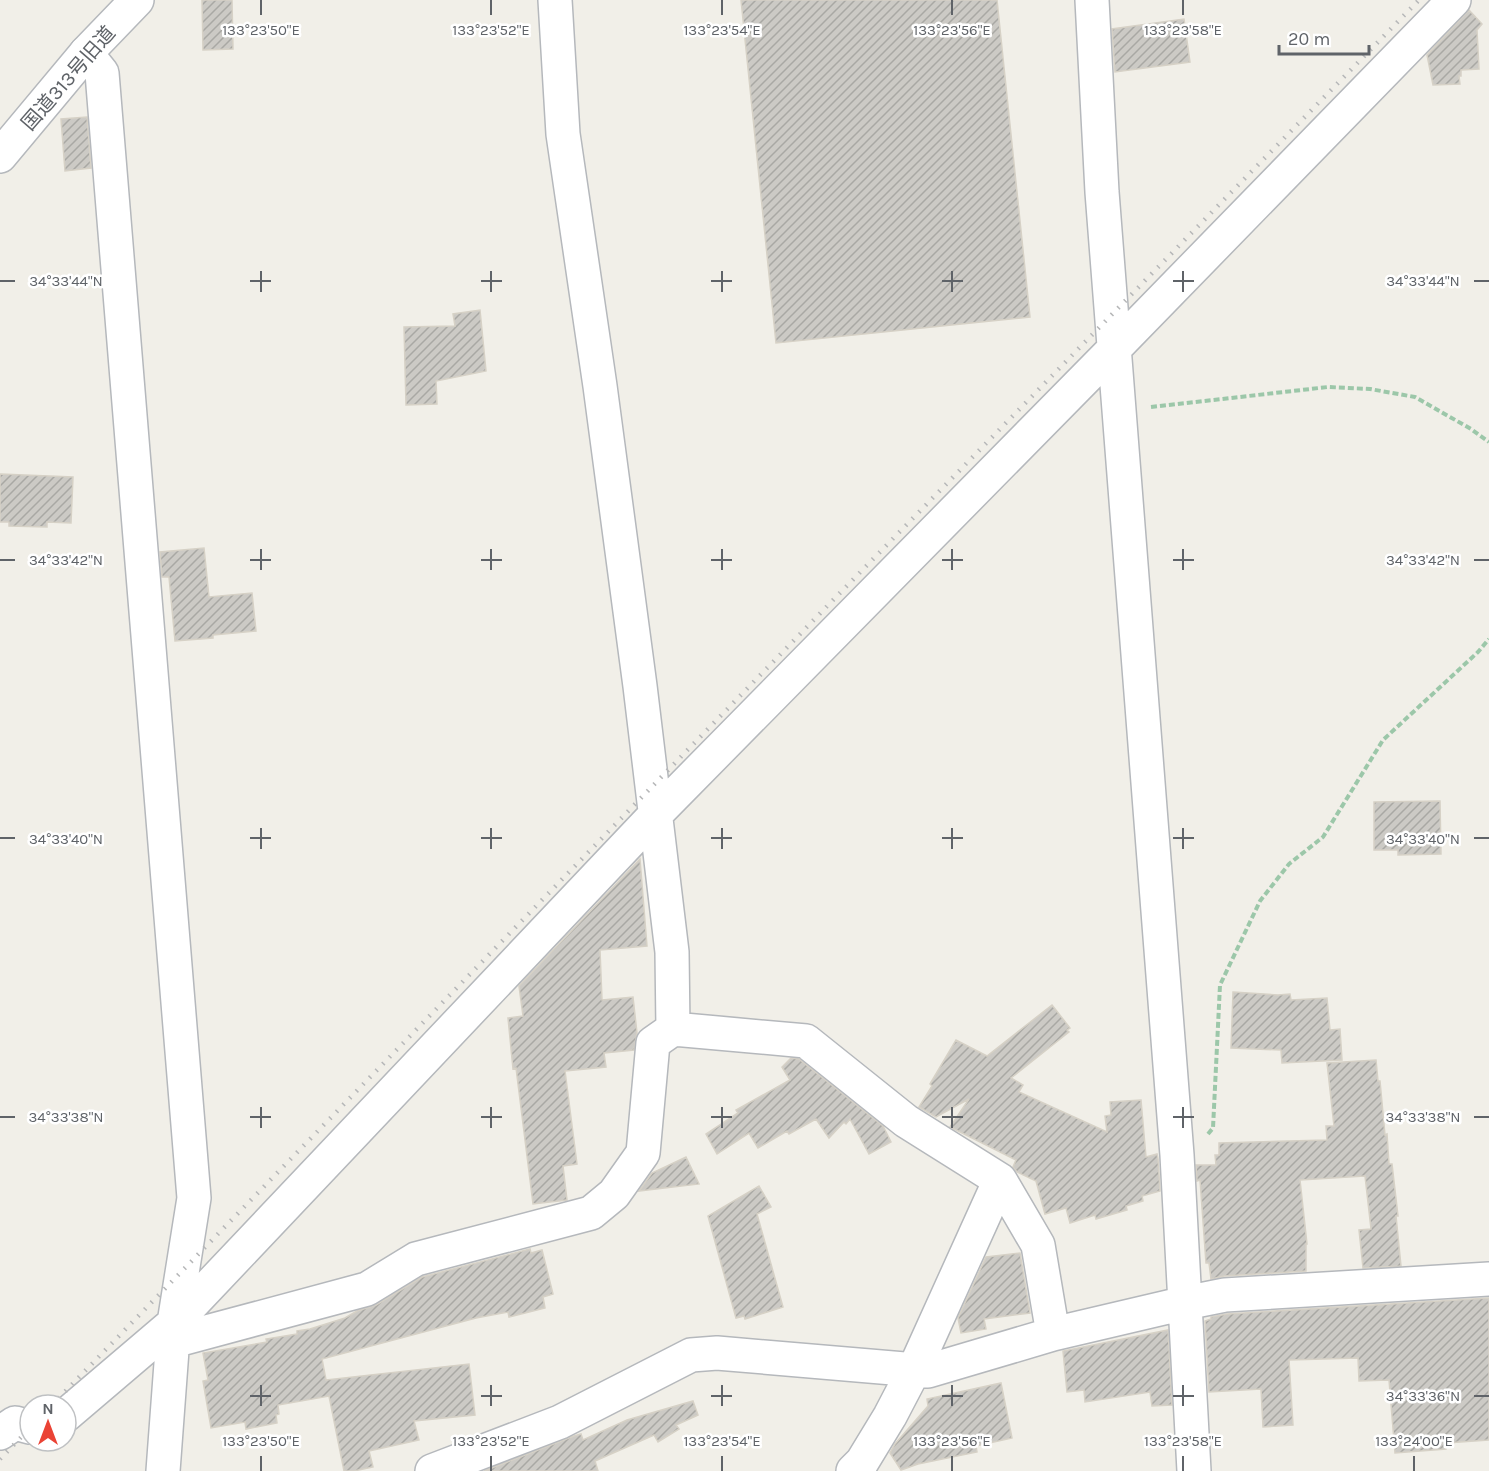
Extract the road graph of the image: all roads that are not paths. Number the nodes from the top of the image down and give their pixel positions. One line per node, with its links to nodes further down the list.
1 (137, 0): 5 (street, 国道313号旧道)
2 (555, 0): 8 (street)
3 (1092, 0): 7 (street)
4 (1454, 0): 7 (street)
5 (86, 53): 6 (street, 国道313号旧道); 13 (street)
6 (0, 156)
7 (1114, 349): 8 (street); 12 (street)
8 (655, 815): 9 (street); 13 (street)
9 (673, 1029): 10 (street); 13 (street)
10 (1000, 1180): 14 (street); 15 (street)
11 (1489, 1279): 12 (street)
12 (1185, 1303): 14 (street); 22 (street)
13 (174, 1332): 16 (street); 19 (street)
14 (1053, 1334): 15 (street)
15 (914, 1370): 20 (street); 21 (street)
16 (78, 1406)
17 (18, 1424): 18 (street)
18 (0, 1433)
19 (163, 1471)
20 (432, 1471)
21 (854, 1471)
22 (1194, 1471)

